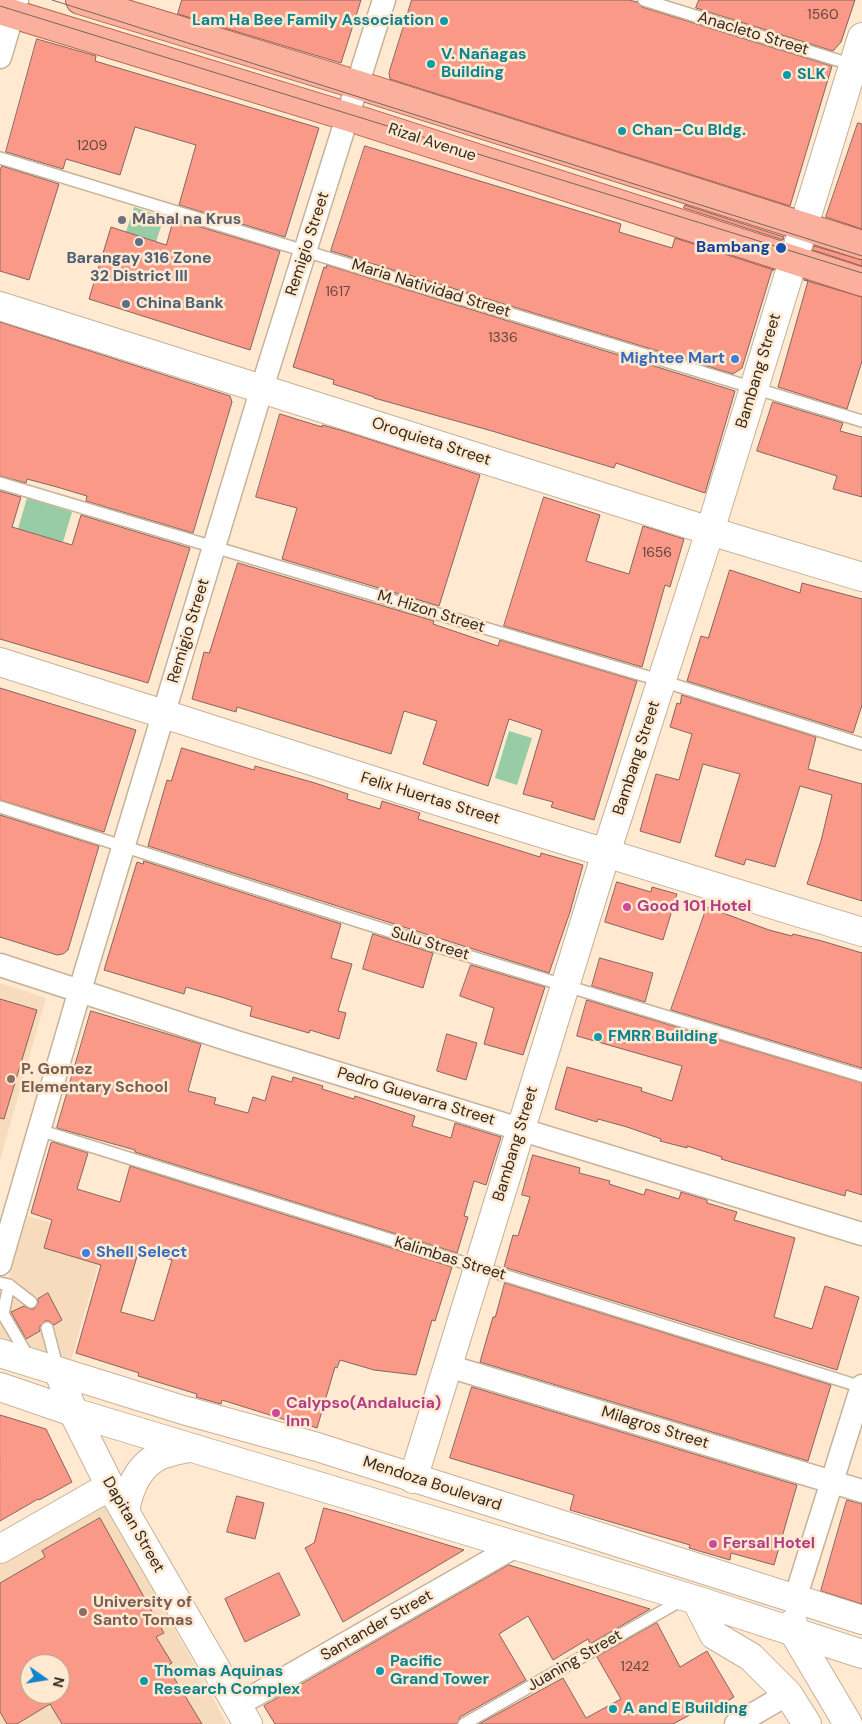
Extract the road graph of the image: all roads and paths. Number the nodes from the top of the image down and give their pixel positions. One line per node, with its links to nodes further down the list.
1 (80, 0): 8 (main road, Rizal Avenue)
2 (384, 0): 8 (street, Remigio Street)
3 (644, 0): 7 (lane, Anacleto Street)
4 (10, 8): 6 (street); 9 (main road, Rizal Avenue)
5 (862, 37): 7 (street, Bambang Street)
6 (0, 57)
7 (858, 66): 11 (street, Bambang Street)
8 (358, 84): 9 (street, Remigio Street); 11 (main road, Rizal Avenue)
9 (348, 117): 13 (street, Remigio Street); 14 (main road, Rizal Avenue)
10 (0, 158): 13 (lane, Maria Natividad Street)
11 (803, 227): 12 (main road, Rizal Avenue); 14 (street, Bambang Street)
12 (862, 245)
13 (305, 251): 17 (street, Remigio Street); 18 (lane, Maria Natividad Street)
14 (793, 259): 15 (main road, Rizal Avenue); 18 (street, Bambang Street)
15 (862, 282)
16 (0, 306): 17 (street, Oroquieta Street)
17 (262, 388): 21 (street, Oroquieta Street); 22 (street, Remigio Street)
18 (754, 388): 19 (lane, Maria Natividad Street); 21 (street, Bambang Street)
19 (862, 421)
20 (0, 483): 22 (lane, M. Hizon Street)
21 (710, 531): 23 (street, Oroquieta Street); 25 (street, Bambang Street)
22 (214, 547): 25 (lane, M. Hizon Street); 26 (street, Remigio Street)
23 (862, 577)
24 (0, 662): 26 (street, Felix Huertas Street)
25 (662, 681): 27 (lane, M. Hizon Street); 30 (street, Bambang Street)
26 (164, 715): 29 (street, Remigio Street); 30 (street, Felix Huertas Street)
27 (862, 744)
28 (0, 807): 29 (lane, Sulu Street)
29 (124, 846): 33 (lane, Sulu Street); 34 (street, Remigio Street)
30 (606, 854): 31 (street, Felix Huertas Street); 33 (street, Bambang Street)
31 (862, 932)
32 (0, 965): 34 (street, Pedro Guevarra Street)
33 (565, 985): 35 (lane, Sulu Street); 36 (street, Bambang Street)
34 (80, 990): 36 (street, Pedro Guevarra Street); 37 (street, Remigio Street)
35 (862, 1076)
36 (521, 1129): 38 (street, Pedro Guevarra Street); 40 (street, Bambang Street)
37 (38, 1130): 39 (street, Remigio Street); 40 (lane, Kalimbas Street)
38 (862, 1234)
39 (0, 1264)
40 (478, 1267): 47 (street, Bambang Street); 49 (lane, Kalimbas Street)
41 (5, 1284): 42 (lane); 43 (lane)
42 (31, 1302)
43 (1, 1313): 46 (lane)
44 (47, 1328): 48 (lane)
45 (0, 1353): 46 (street, Mendoza Boulevard)
46 (33, 1364): 48 (street, Mendoza Boulevard)
47 (448, 1366): 53 (street, Bambang Street); 54 (street, Milagros Street)
48 (59, 1372): 51 (street, Dapitan Street); 53 (street, Mendoza Boulevard)
49 (862, 1387): 54 (street)
50 (4, 1392): 51 (street, Mendoza Boulevard)
51 (73, 1412): 52 (street, Mendoza Boulevard); 55 (street, Dapitan Street)
52 (188, 1448): 57 (street); 58 (street, Mendoza Boulevard)
53 (413, 1479): 61 (street, Mendoza Boulevard)
54 (832, 1482): 56 (street, Milagros Street); 61 (street)
55 (110, 1486): 57 (street, Dapitan Street); 59 (street)
56 (862, 1491)
57 (125, 1511): 66 (street, Dapitan Street)
58 (516, 1546): 60 (street, Mendoza Boulevard); 66 (street, Santander Street)
59 (0, 1549)
60 (691, 1599): 63 (street, Mendoza Boulevard); 65 (street); 67 (lane, Juaning Street)
61 (795, 1599): 62 (street, Mendoza Boulevard); 63 (street)
62 (862, 1620)
63 (793, 1631): 64 (street, Mendoza Boulevard); 70 (street)
64 (862, 1654)
65 (788, 1694): 68 (street); 69 (street)
66 (243, 1715)
67 (464, 1724)
68 (736, 1724)
69 (808, 1724)
70 (848, 1724)

